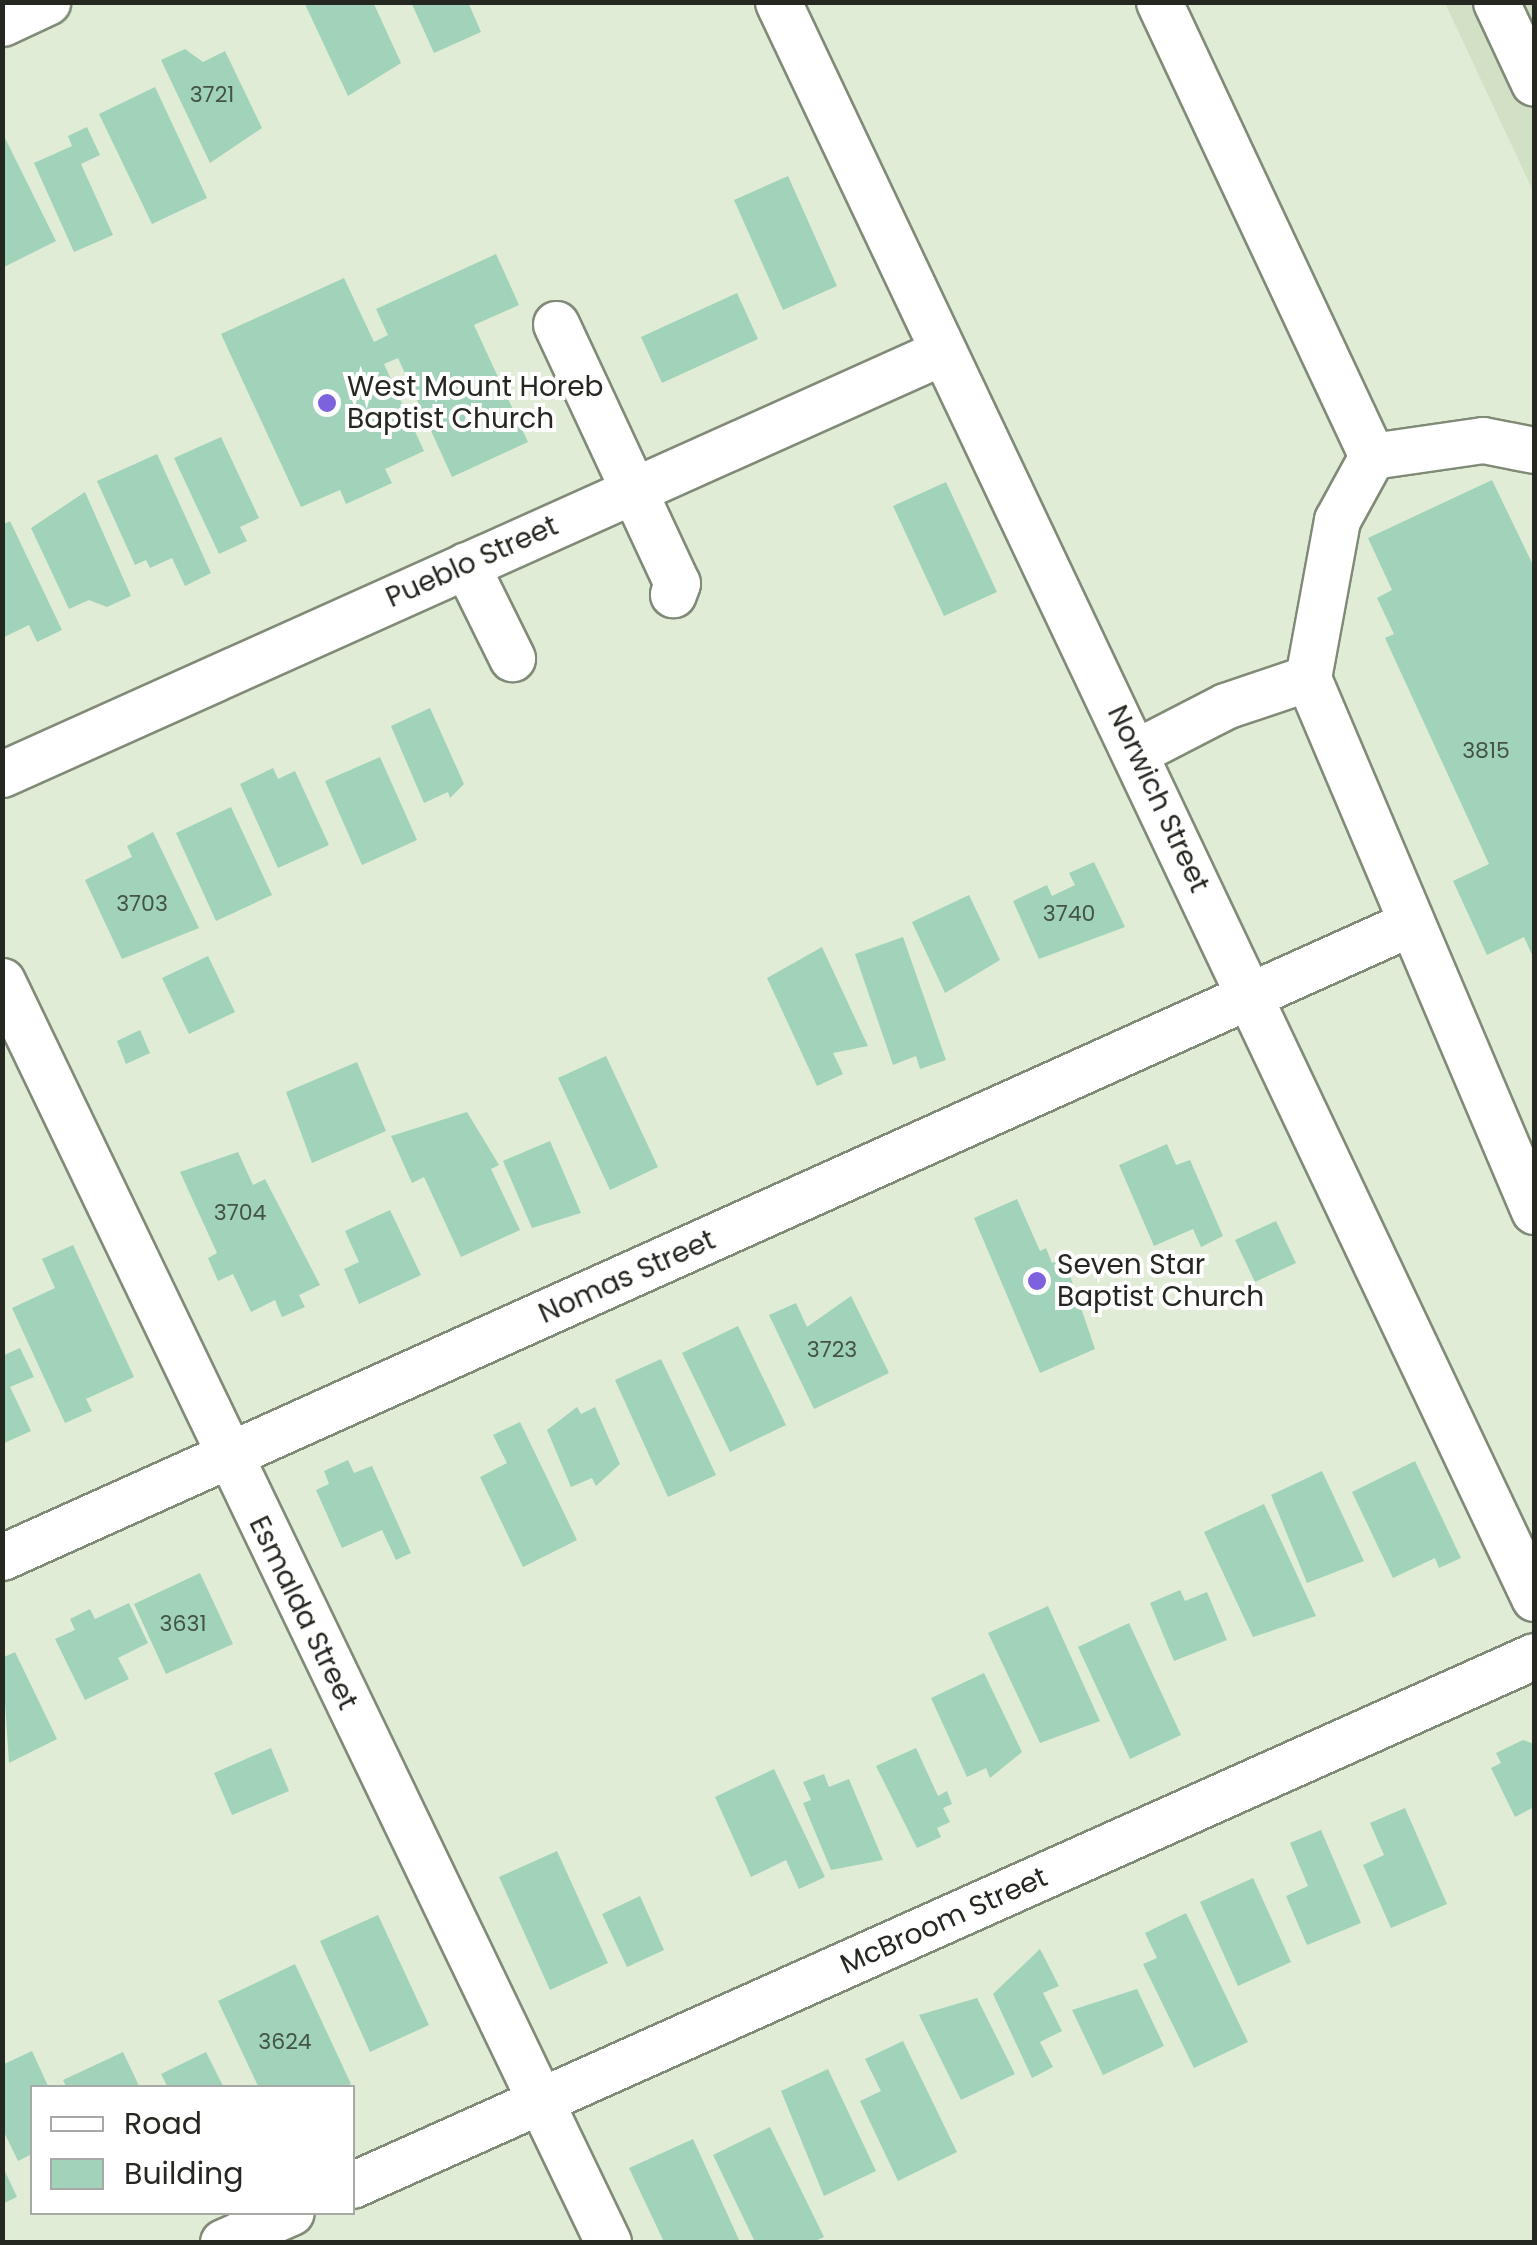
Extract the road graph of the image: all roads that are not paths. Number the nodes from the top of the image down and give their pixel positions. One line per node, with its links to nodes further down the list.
1 (47, 2): 5 (street)
2 (778, 2): 8 (street, Norwich Street)
3 (1158, 2): 10 (street)
4 (1496, 2): 6 (street)
5 (2, 23)
6 (1534, 83)
7 (556, 324): 11 (street)
8 (942, 352): 11 (street, Pueblo Street); 16 (street, Norwich Street)
9 (1534, 450): 10 (street)
10 (1372, 456): 15 (street)
11 (632, 490): 12 (street, Pueblo Street); 13 (street)
12 (466, 564): 14 (street); 17 (street, Pueblo Street)
13 (673, 594)
14 (512, 658)
15 (1308, 678): 16 (street); 18 (street)
16 (1136, 752): 20 (street, Norwich Street)
17 (2, 774)
18 (1406, 924): 20 (street, Nomas Street); 21 (street)
19 (2, 982): 22 (street, Esmalda Street)
20 (1250, 996): 22 (street, Nomas Street); 24 (street, Norwich Street)
21 (1534, 1211)
22 (227, 1457): 23 (street, Nomas Street); 26 (street, Esmalda Street)
23 (2, 1556)
24 (1534, 1598)
25 (1534, 1656): 26 (street, McBroom Street)
26 (541, 2102): 27 (street, McBroom Street); 30 (street, Esmalda Street)
27 (355, 2184)
28 (284, 2215): 29 (street)
29 (223, 2242)
30 (608, 2242)

